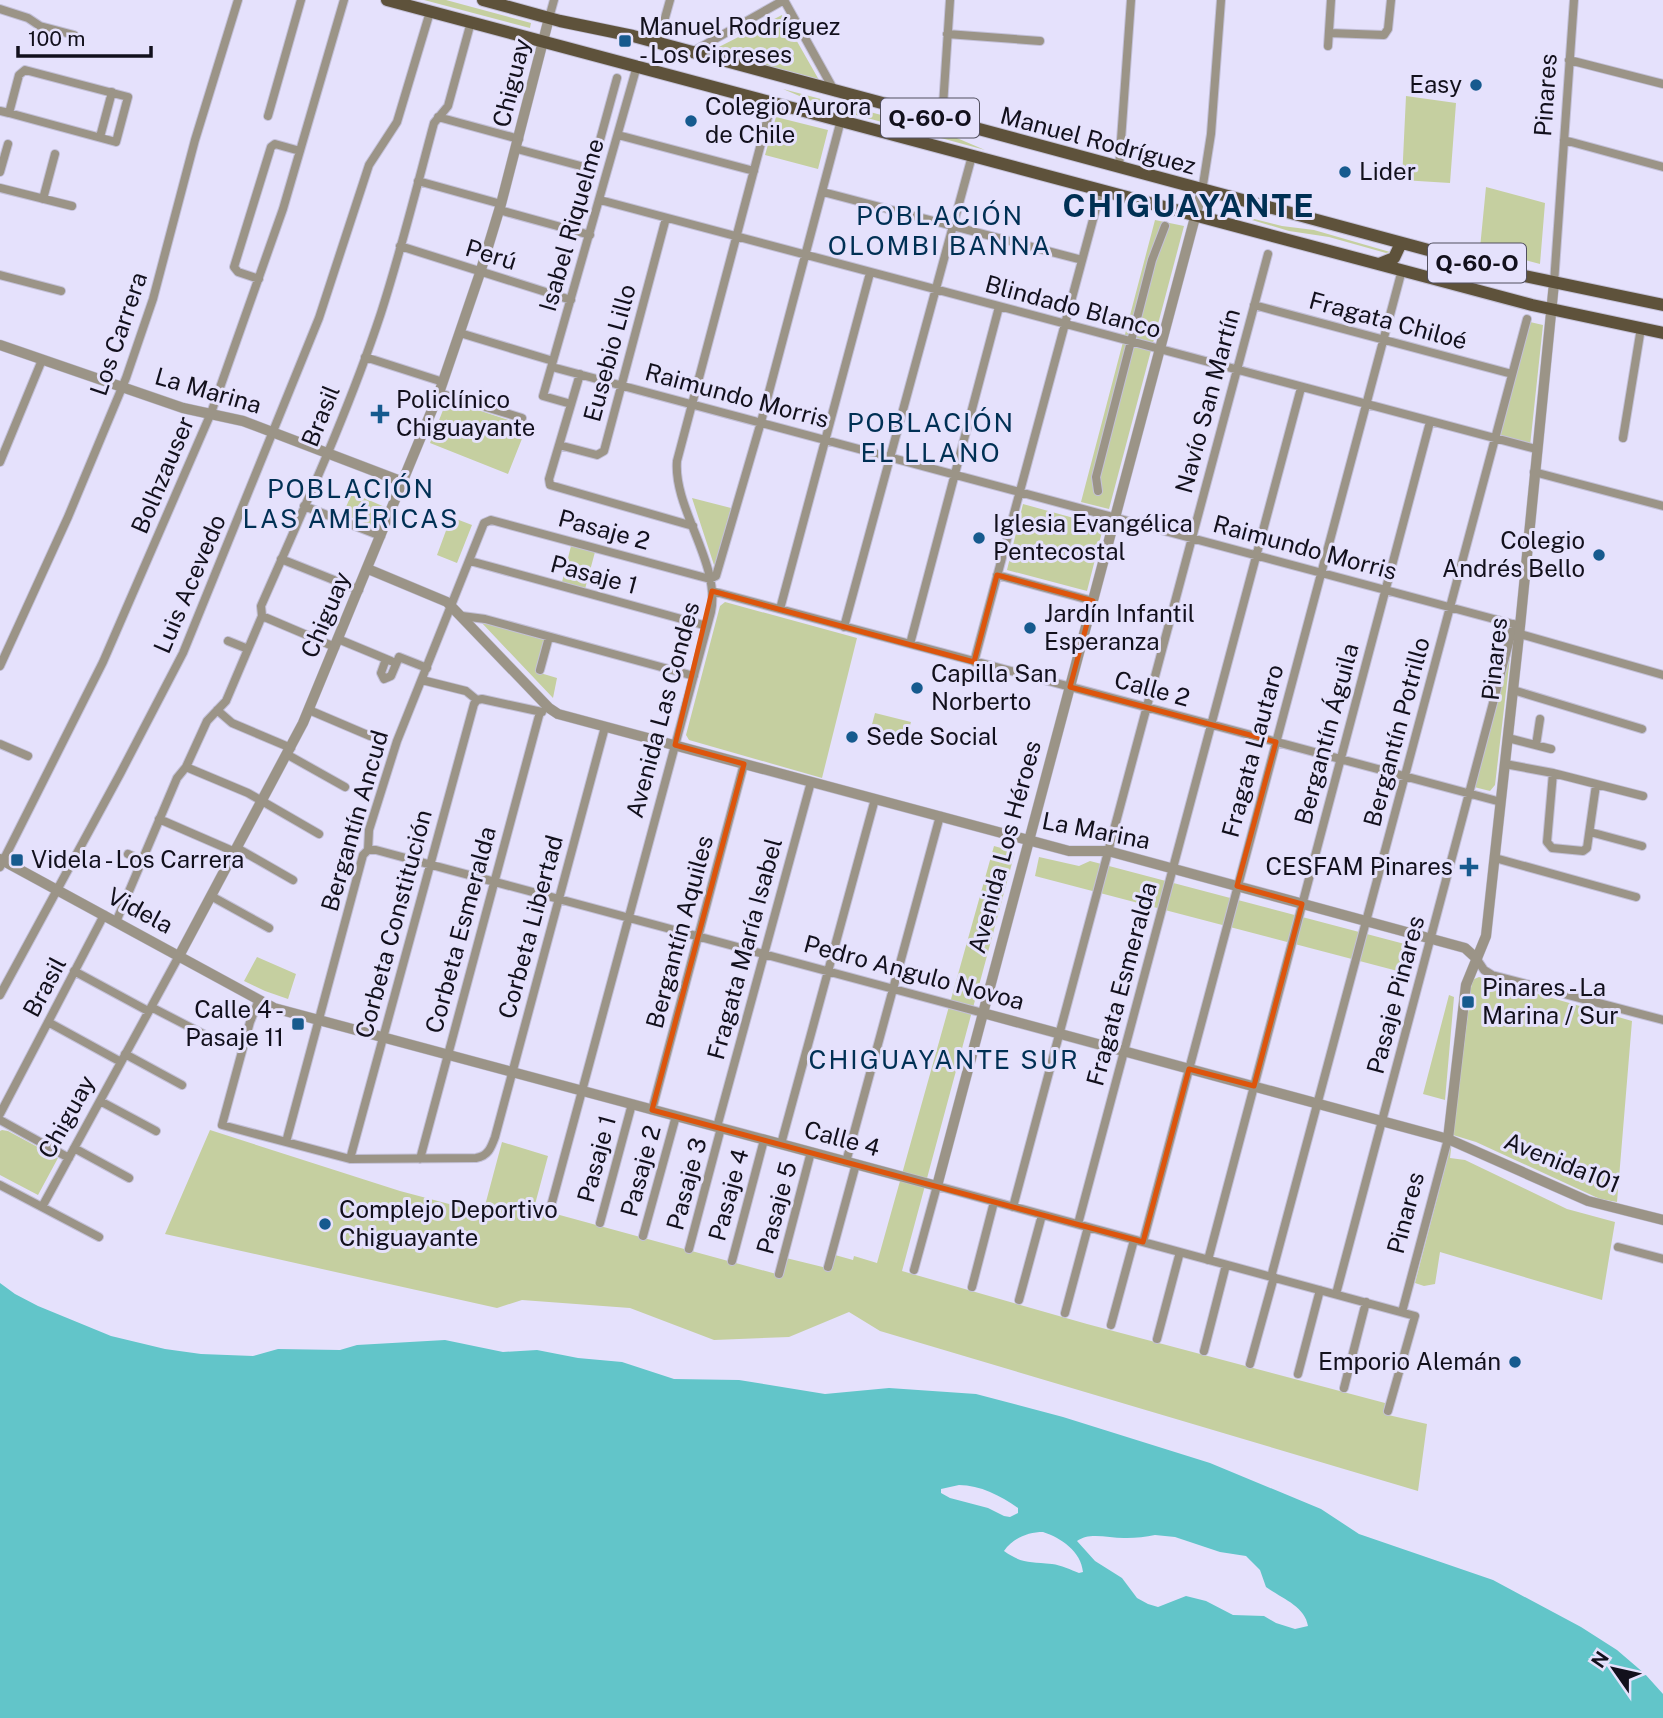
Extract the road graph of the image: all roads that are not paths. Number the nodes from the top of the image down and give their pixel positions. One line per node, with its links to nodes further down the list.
1 (238, 0): 103 (street, Los Carrera)
2 (300, 0): 36 (street)
3 (344, 0): 45 (street, Bolhzauser)
4 (387, 0): 16 (main road, Manuel Rodríguez / Q-60-O)
5 (482, 0): 17 (main road, Manuel Rodríguez / Q-60-O)
6 (554, 0): 17 (street, Chiguay)
7 (670, 0): 24 (street)
8 (784, 0): 26 (street); 32 (street)
9 (950, 0): 20 (street)
10 (1131, 0): 49 (street)
11 (1221, 0): 55 (street)
12 (1331, 0): 19 (street)
13 (1391, 0): 19 (street)
14 (1574, 0): 27 (street, Pinares)
15 (0, 9): 21 (street)
16 (430, 12): 18 (main road, Manuel Rodríguez / Q-60-O); 113 (street, Luis Acevedo)
17 (550, 18): 23 (street, Chiguay); 24 (main road, Manuel Rodríguez / Q-60-O)
18 (471, 22): 23 (main road, Manuel Rodríguez / Q-60-O); 37 (street, Brasil)
19 (1329, 33): 25 (street)
20 (947, 34): 22 (street); 39 (street)
21 (74, 35)
22 (1040, 41)
23 (544, 42): 28 (main road, Manuel Rodríguez / Q-60-O); 44 (street, Chiguay)
24 (658, 43): 26 (main road, Manuel Rodríguez / Q-60-O)
25 (1328, 46)
26 (692, 53): 32 (main road, Manuel Rodríguez / Q-60-O)
27 (1569, 60): 30 (street); 42 (street, Pinares)
28 (637, 66): 33 (main road, Manuel Rodríguez / Q-60-O); 40 (street, Isabel Riquelme)
29 (617, 78): 44 (street)
30 (1663, 84)
31 (112, 92): 35 (street); 41 (street); 41 (street)
32 (835, 92): 39 (main road, Manuel Rodríguez / Q-60-O)
33 (772, 102): 38 (main road, Manuel Rodríguez / Q-60-O); 50 (street, Avenida Las Condes)
34 (0, 111): 35 (street)
35 (9, 113): 41 (street)
36 (268, 116)
37 (438, 117): 44 (street); 52 (street, Brasil)
38 (841, 120): 47 (main road, Manuel Rodríguez / Q-60-O); 56 (street)
39 (942, 121): 49 (main road, Manuel Rodríguez / Q-60-O)
40 (618, 135): 50 (street); 58 (street, Isabel Riquelme)
41 (100, 137)
42 (1564, 140): 48 (street); 78 (street, Pinares)
43 (8, 144): 51 (street)
44 (518, 144): 60 (street, Chiguay)
45 (300, 151): 77 (street, Bolhzauser); 77 (street)
46 (55, 154): 57 (street)
47 (972, 156): 54 (main road, Manuel Rodríguez / Q-60-O); 63 (street)
48 (1663, 167)
49 (1119, 168): 55 (main road, Manuel Rodríguez / Q-60-O)
50 (754, 171): 66 (street, Avenida Las Condes)
51 (0, 172)
52 (418, 181): 60 (street); 68 (street, Brasil)
53 (0, 188): 57 (street)
54 (1101, 190): 61 (main road, Manuel Rodríguez / Q-60-O); 71 (street)
55 (1202, 191): 61 (street, Avenida Los Héroes); 67 (main road, Manuel Rodríguez / Q-60-O)
56 (822, 192): 63 (street); 70 (street)
57 (43, 199): 59 (street)
58 (600, 200): 62 (street, Blindado Blanco); 65 (street, Isabel Riquelme)
59 (72, 206)
60 (500, 207): 65 (street); 74 (street, Chiguay)
61 (1195, 215): 72 (main road, Manuel Rodríguez / Q-60-O); 94 (street, Avenida Los Héroes)
62 (666, 218): 66 (street, Blindado Blanco); 102 (street, Eusebio Lillo)
63 (953, 226): 71 (street); 79 (street)
64 (1165, 226): 92 (street)
65 (590, 235): 81 (street, Isabel Riquelme)
66 (736, 237): 70 (street, Blindado Blanco); 107 (street, Avenida Las Condes)
67 (1401, 243): 72 (main road); 78 (main road, Manuel Rodríguez / Q-60-O)
68 (400, 246): 74 (street, Perú); 95 (street, Brasil)
69 (1268, 254): 82 (street, Navío San Martín)
70 (806, 256): 75 (street, Blindado Blanco); 111 (street)
71 (1082, 260): 87 (street)
72 (1378, 264): 73 (main road, Manuel Rodríguez / Q-60-O)
73 (1402, 270): 85 (main road, Manuel Rodríguez / Q-60-O); 91 (street, Fragata Lautaro)
74 (480, 272): 81 (street, Perú); 89 (street, Chiguay)
75 (870, 273): 79 (street, Blindado Blanco); 115 (street)
76 (0, 275): 80 (street)
77 (259, 279): 109 (street, Bolhzauser)
78 (1554, 283): 83 (main road, Manuel Rodríguez / Q-60-O); 85 (street, Pinares)
79 (935, 290): 84 (street, Blindado Blanco); 120 (street)
80 (61, 291)
81 (571, 300): 97 (street, Isabel Riquelme)
82 (1254, 305): 91 (street, Fragata Chiloé); 98 (street, Navío San Martín)
83 (1663, 305)
84 (999, 307): 87 (street, Blindado Blanco); 123 (street)
85 (1550, 310): 88 (main road, Manuel Rodríguez / Q-60-O); 118 (street, Pinares)
86 (1527, 319): 100 (street, Bergantín Potrillo)
87 (1065, 325): 92 (street, Blindado Blanco); 126 (street)
88 (1641, 328): 90 (main road, Manuel Rodríguez / Q-60-O); 114 (street)
89 (460, 333): 97 (street, Raimundo Morris); 101 (street, Chiguay)
90 (1663, 333)
91 (1383, 339): 100 (street, Fragata Chiloé); 108 (street, Fragata Lautaro)
92 (1130, 342): 94 (street, Blindado Blanco); 125 (street)
93 (0, 345): 96 (street, La Marina)
94 (1159, 350): 98 (street, Blindado Blanco); 129 (street, Avenida Los Héroes)
95 (365, 357): 101 (street); 119 (street, Brasil)
96 (42, 360): 103 (street, La Marina); 121 (street)
97 (552, 364): 99 (street, Raimundo Morris); 106 (street, Isabel Riquelme)
98 (1237, 370): 104 (street, Blindado Blanco); 133 (street, Navío San Martín)
99 (580, 374): 102 (street, Raimundo Morris); 106 (street, Pasaje 2)
100 (1513, 374): 116 (street, Bergantín Potrillo)
101 (443, 382): 105 (street, Chiguay)
102 (622, 385): 107 (street, Raimundo Morris); 117 (street, Eusebio Lillo)
103 (122, 388): 109 (street, La Marina); 161 (street, Los Carrera)
104 (1301, 388): 108 (street, Blindado Blanco); 134 (street, Fragata Esmeralda)
105 (439, 393): 110 (street); 124 (street, Chiguay)
106 (571, 404): 117 (street, Pasaje 2)
107 (692, 404): 111 (street, Raimundo Morris); 131 (street, Avenida Las Condes)
108 (1366, 405): 112 (street, Blindado Blanco); 138 (street, Fragata Lautaro)
109 (211, 413): 113 (street, La Marina); 214 (street, Bolhzauser)
110 (522, 418)
111 (761, 422): 115 (street, Raimundo Morris); 140 (street)
112 (1430, 422): 116 (street, Blindado Blanco); 142 (street, Bergantín Águila)
113 (274, 432): 119 (street, La Marina); 220 (street, Luis Acevedo)
114 (1623, 438)
115 (825, 439): 120 (street, Raimundo Morris); 147 (street)
116 (1495, 440): 118 (street, Blindado Blanco); 146 (street, Bergantín Potrillo)
117 (559, 445): 131 (street, Pasaje 2)
118 (1536, 449): 122 (street, Pinares)
119 (327, 453): 124 (street, La Marina); 128 (street, Brasil)
120 (890, 457): 123 (street, Raimundo Morris); 151 (street)
121 (0, 462)
122 (1534, 472): 127 (street); 152 (street, Pinares)
123 (955, 474): 126 (street, Raimundo Morris); 156 (street)
124 (403, 482): 132 (street, Chiguay)
125 (1098, 491)
126 (1020, 492): 129 (street, Raimundo Morris); 139 (street)
127 (1662, 504)
128 (304, 506): 132 (street); 135 (street, Brasil)
129 (1115, 517): 133 (street, Raimundo Morris); 144 (street, Avenida Los Héroes)
130 (487, 520): 136 (street, Bergantín Ancud); 140 (street, Pasaje 2)
131 (693, 526): 140 (street, Avenida Las Condes)
132 (381, 537): 137 (street, Chiguay)
133 (1192, 538): 134 (street, Raimundo Morris); 170 (street, Navío San Martín)
134 (1256, 555): 138 (street, Raimundo Morris); 176 (street, Fragata Esmeralda)
135 (281, 559): 141 (street); 148 (street, Brasil)
136 (470, 561): 145 (street, Bergantín Ancud); 150 (street, Pasaje 1)
137 (368, 569): 141 (street, Chiguay); 145 (street, La Marina)
138 (1321, 573): 142 (street, Raimundo Morris); 181 (street, Fragata Lautaro)
139 (998, 575): 144 (street); 159 (street)
140 (710, 579): 143 (street, Avenida Las Condes)
141 (359, 590): 155 (street, Chiguay)
142 (1385, 590): 146 (street, Raimundo Morris); 188 (street, Bergantín Águila)
143 (712, 591): 147 (street, Calle 2); 150 (street, Avenida Las Condes)
144 (1093, 601): 167 (street, Avenida Los Héroes)
145 (452, 606): 149 (street, La Marina); 162 (street, Bergantín Ancud)
146 (1450, 607): 152 (street, Raimundo Morris); 193 (street, Bergantín Potrillo)
147 (780, 609): 151 (street, Calle 2)
148 (262, 616): 155 (street); 157 (street, Brasil)
149 (462, 616): 153 (street); 173 (street, La Marina)
150 (707, 626): 165 (street, Avenida Las Condes)
151 (844, 627): 156 (street, Calle 2)
152 (1518, 628): 164 (street, Raimundo Morris); 168 (street, Pinares); 197 (street, Pasaje Pinares)
153 (549, 637): 163 (street); 165 (street)
154 (228, 641): 157 (street)
155 (337, 643): 158 (street); 172 (street, Chiguay)
156 (910, 644): 159 (street, Calle 2)
157 (248, 649): 171 (street, Brasil)
158 (386, 659): 160 (street); 160 (street)
159 (974, 662): 167 (street, Calle 2)
160 (397, 663): 162 (street)
161 (0, 666)
162 (427, 668): 166 (street, Bergantín Ancud)
163 (540, 670)
164 (1663, 675)
165 (694, 676): 183 (street, Avenida Las Condes)
166 (422, 680): 169 (street, La Marina); 209 (street, Bergantín Ancud)
167 (1070, 687): 170 (street, Calle 2); 206 (street, Avenida Los Héroes)
168 (1513, 690): 178 (street); 180 (street, Pinares)
169 (477, 700): 174 (street, La Marina); 215 (street, Corbeta Constitución)
170 (1146, 708): 176 (street, Calle 2); 210 (street, Navío San Martín)
171 (217, 710): 186 (street); 191 (street, Brasil)
172 (309, 710): 179 (street); 186 (street, Chiguay)
173 (552, 711): 174 (street, La Marina); 177 (street, La Marina)
174 (540, 712): 218 (street, Corbeta Esmeralda)
175 (1539, 719): 184 (street)
176 (1211, 725): 181 (street, Calle 2); 216 (street, Fragata Esmeralda)
177 (605, 727): 183 (street, La Marina); 223 (street, Corbeta Libertad)
178 (1642, 729)
179 (370, 736)
180 (1508, 738): 184 (street); 190 (street, Pinares)
181 (1276, 742): 188 (street, Calle 2); 219 (street, Fragata Lautaro)
182 (0, 744): 187 (street)
183 (675, 745): 189 (street, La Marina); 226 (street, Avenida Las Condes)
184 (1536, 745): 185 (street)
185 (1551, 749)
186 (289, 751): 196 (street); 200 (street, Chiguay)
187 (28, 756)
188 (1340, 759): 193 (street, Calle 2); 224 (street, Bergantín Águila)
189 (744, 764): 194 (street, La Marina); 230 (street, Bergantín Aquiles)
190 (1505, 764): 192 (street); 201 (street, Pinares)
191 (186, 767): 200 (street); 203 (street, Brasil)
192 (1553, 773): 195 (street); 204 (street)
193 (1405, 776): 197 (street, Calle 2); 227 (street, Bergantín Potrillo)
194 (811, 782): 199 (street, La Marina); 232 (street, Fragata María Isabel)
195 (1596, 785): 198 (street); 204 (street)
196 (345, 787)
197 (1469, 793): 201 (street, Calle 2); 231 (street, Pasaje Pinares)
198 (1643, 796)
199 (874, 799): 202 (street, La Marina); 236 (street)
200 (262, 802): 205 (street); 208 (street, Chiguay)
201 (1501, 802): 212 (street, Pinares)
202 (940, 816): 206 (street, La Marina); 237 (street)
203 (159, 819): 208 (street); 213 (street, Brasil)
204 (1590, 832): 207 (street)
205 (319, 834)
206 (1029, 840): 210 (street, La Marina); 241 (street, Avenida Los Héroes)
207 (1642, 846)
208 (236, 850): 217 (street); 221 (street, Chiguay)
209 (368, 850): 215 (street, Pedro Angulo Novoa); 243 (street, Bergantín Ancud)
210 (1108, 851): 216 (street, La Marina); 245 (street, Navío San Martín)
211 (128, 854): 213 (street)
212 (1495, 858): 222 (street); 234 (street, Pinares)
213 (142, 860): 228 (street, Brasil)
214 (1, 862): 220 (street, Videla)
215 (430, 864): 218 (street, Pedro Angulo Novoa); 247 (street, Corbeta Constitución)
216 (1173, 869): 219 (street, La Marina); 248 (street, Fragata Esmeralda)
217 (293, 880)
218 (494, 881): 223 (street, Pedro Angulo Novoa); 249 (street, Corbeta Esmeralda)
219 (1237, 886): 224 (street, La Marina); 251 (street, Fragata Lautaro)
220 (57, 890): 225 (street, Videla); 238 (street, Luis Acevedo)
221 (211, 896): 229 (street); 233 (street, Chiguay)
222 (1636, 897)
223 (559, 899): 226 (street, Pedro Angulo Novoa); 252 (street, Corbeta Libertad)
224 (1302, 904): 227 (street, La Marina); 254 (street, Bergantín Águila)
225 (104, 915): 228 (street, Videla); 235 (street, Brasil)
226 (629, 917): 230 (street, Pedro Angulo Novoa); 255 (street, Avenida Las Condes)
227 (1366, 921): 231 (street, La Marina); 258 (street, Bergantín Potrillo)
228 (116, 922): 233 (street, Videla)
229 (269, 928)
230 (698, 936): 232 (street, Pedro Angulo Novoa); 259 (street, Bergantín Aquiles)
231 (1431, 939): 234 (street, La Marina); 263 (street, Pasaje Pinares)
232 (764, 954): 236 (street, Pedro Angulo Novoa); 264 (street, Fragata María Isabel)
233 (178, 956): 239 (street, Videla); 240 (street, Chiguay)
234 (1476, 958): 242 (street, La Marina); 266 (street, Pinares)
235 (74, 971): 240 (street); 244 (street, Brasil)
236 (828, 971): 237 (street, Pedro Angulo Novoa); 269 (street)
237 (893, 989): 241 (street, Pedro Angulo Novoa); 275 (street)
238 (0, 995)
239 (259, 1000): 243 (street, Calle 4); 268 (street)
240 (150, 1009): 246 (street); 250 (street, Chiguay)
241 (983, 1013): 245 (street, Pedro Angulo Novoa); 278 (street, Avenida Los Héroes)
242 (1663, 1020)
243 (318, 1021): 247 (street, Calle 4); 268 (street, Bergantín Ancud)
244 (48, 1022): 250 (street); 260 (street, Brasil)
245 (1059, 1034): 248 (street, Pedro Angulo Novoa); 282 (street, Navío San Martín)
246 (206, 1036)
247 (383, 1038): 249 (street, Calle 4); 273 (street, Corbeta Constitución)
248 (1124, 1051): 251 (street, Pedro Angulo Novoa); 286 (street, Fragata Esmeralda)
249 (448, 1055): 252 (street, Calle 4); 274 (street, Corbeta Esmeralda)
250 (123, 1058): 253 (street); 256 (street, Chiguay)
251 (1189, 1069): 254 (street, Pedro Angulo Novoa); 290 (street, Fragata Lautaro)
252 (512, 1072): 255 (street, Calle 4); 274 (street, Corbeta Libertad)
253 (182, 1085)
254 (1254, 1086): 258 (street, Pedro Angulo Novoa); 294 (street, Bergantín Águila)
255 (582, 1091): 257 (street, Calle 4); 280 (street, Avenida Las Condes)
256 (100, 1101): 265 (street); 270 (street, Chiguay)
257 (632, 1104): 259 (street, Calle 4); 285 (street, Pasaje 1)
258 (1318, 1104): 263 (street, Pedro Angulo Novoa); 301 (street, Bergantín Potrillo)
259 (652, 1110): 261 (street, Calle 4)
260 (0, 1114)
261 (676, 1116): 264 (street, Calle 4); 288 (street, Pasaje 2)
262 (0, 1121): 272 (street)
263 (1382, 1121): 266 (street, Pedro Angulo Novoa); 304 (street, Pasaje Pinares)
264 (719, 1128): 267 (street, Calle 4); 292 (street, Pasaje 3)
265 (156, 1131)
266 (1448, 1139): 284 (street, Avenida101); 307 (street, Pinares)
267 (764, 1140): 269 (street, Calle 4); 296 (street, Pasaje 4)
268 (286, 1142): 273 (street)
269 (781, 1144): 271 (street, Calle 4)
270 (74, 1148): 272 (street, Chiguay); 276 (street)
271 (811, 1153): 275 (street, Calle 4); 300 (street, Pasaje 5)
272 (69, 1157): 281 (street, Chiguay)
273 (350, 1159): 274 (street)
274 (420, 1159)
275 (851, 1163): 278 (street, Calle 4); 298 (street)
276 (129, 1178)
277 (0, 1185): 281 (street)
278 (937, 1186): 279 (street, Calle 4); 299 (street, Avenida Los Héroes)
279 (994, 1202): 282 (street, Calle 4); 302 (street)
280 (551, 1206)
281 (42, 1207): 289 (street)
282 (1013, 1207): 283 (street, Calle 4)
283 (1042, 1215): 286 (street, Calle 4); 305 (street)
284 (1663, 1220)
285 (600, 1223)
286 (1078, 1224): 287 (street, Calle 4)
287 (1088, 1227): 290 (street, Calle 4); 308 (street)
288 (643, 1236)
289 (99, 1237)
290 (1138, 1241): 293 (street, Calle 4); 309 (street)
291 (1619, 1247): 295 (street)
292 (689, 1249)
293 (1180, 1252): 294 (street, Calle 4); 310 (street)
294 (1208, 1259): 297 (street, Calle 4)
295 (1663, 1259)
296 (732, 1261)
297 (1226, 1265): 301 (street, Calle 4); 311 (street)
298 (828, 1268)
299 (914, 1270)
300 (779, 1274)
301 (1272, 1277): 303 (street, Calle 4); 312 (street, Bergantín Potrillo)
302 (972, 1287)
303 (1320, 1290): 304 (street, Calle 4); 313 (street)
304 (1336, 1294): 306 (street, Calle 4)
305 (1019, 1300)
306 (1366, 1302): 307 (street, Calle 4); 314 (street)
307 (1402, 1312): 315 (street, Calle 4)
308 (1066, 1313)
309 (1111, 1325)
310 (1157, 1339)
311 (1204, 1351)
312 (1250, 1364)
313 (1298, 1374)
314 (1344, 1388)
315 (1388, 1412)

